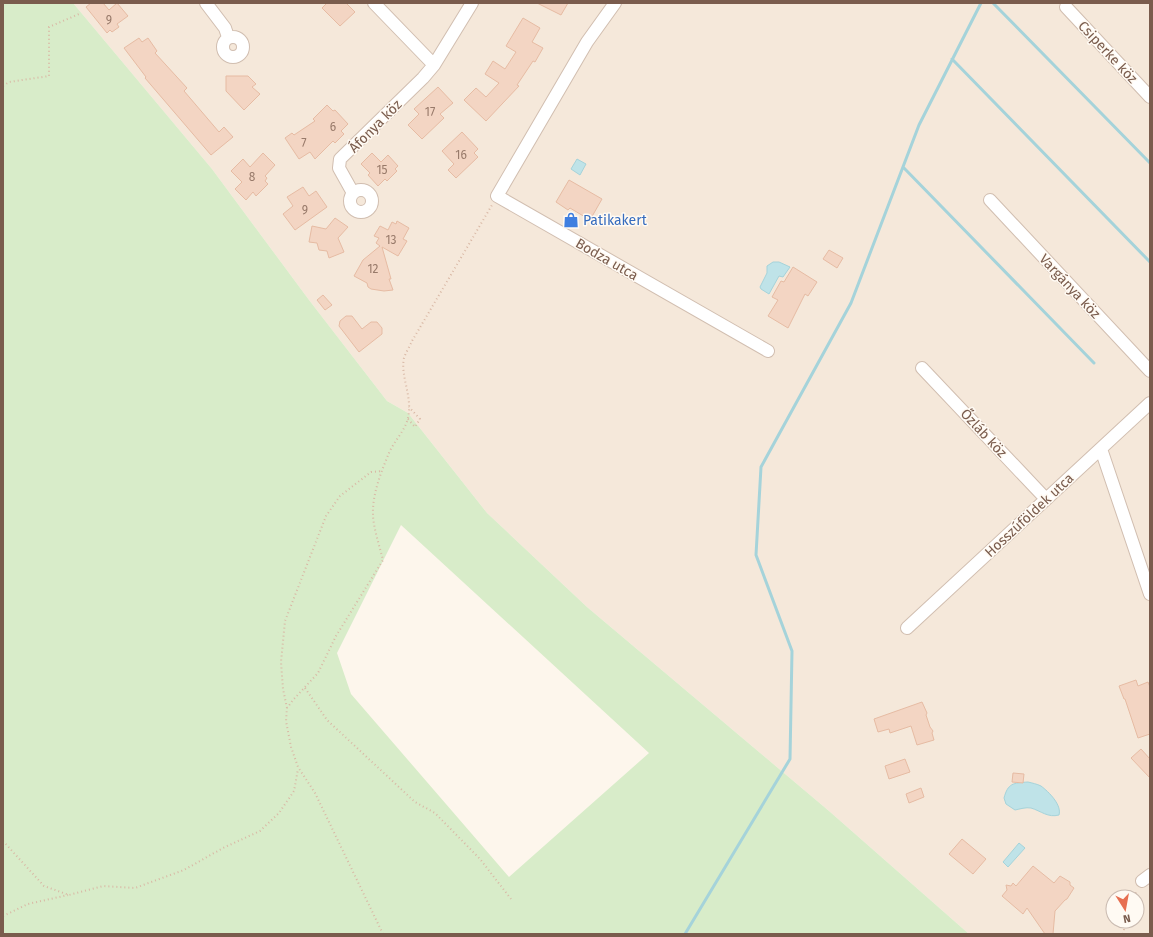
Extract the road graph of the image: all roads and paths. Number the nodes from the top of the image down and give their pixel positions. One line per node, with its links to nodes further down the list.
1 (206, 3): 7 (street)
2 (374, 3): 8 (street)
3 (472, 3): 8 (street, Áfonya köz)
4 (615, 3): 12 (street)
5 (1066, 8): 10 (street, Csiperke köz)
6 (79, 14): 9 (path)
7 (228, 37)
8 (434, 65): 11 (street, Áfonya köz)
9 (3, 86)
10 (1150, 97)
11 (353, 193)
12 (497, 196): 14 (street, Bodza utca); 18 (path)
13 (990, 200): 16 (street, Vargánya köz)
14 (768, 351)
15 (922, 368): 22 (street, Őzláb köz)
16 (1150, 371)
17 (1150, 403): 20 (street, Hosszúföldek utca)
18 (409, 406): 19 (path); 19 (path)
19 (408, 419): 21 (path)
20 (1101, 449): 22 (street, Hosszúföldek utca); 23 (street)
21 (382, 470): 25 (path); 26 (path)
22 (1046, 499): 24 (street, Hosszúföldek utca)
23 (1150, 594)
24 (908, 628)
25 (305, 688): 26 (path); 30 (path)
26 (287, 708): 27 (path)
27 (298, 767): 29 (path); 32 (path)
28 (3, 841): 29 (path)
29 (69, 895): 31 (path)
30 (511, 899)
31 (3, 916)
32 (382, 934)

